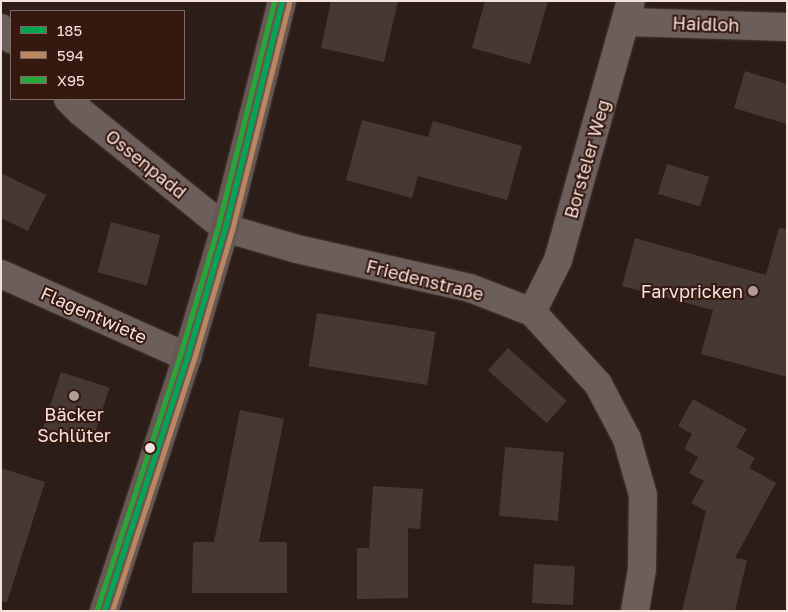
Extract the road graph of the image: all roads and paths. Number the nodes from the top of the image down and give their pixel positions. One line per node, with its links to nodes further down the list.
1 (282, 1): 7 (main road)
2 (628, 12): 3 (street, Haidloh); 9 (street, Borsteler Weg)
3 (787, 27)
4 (1, 28): 5 (street)
5 (10, 38)
6 (69, 100): 7 (street, Ossenpadd)
7 (225, 228): 9 (street, Friedenstraße); 10 (main road)
8 (1, 274): 10 (street, Flagentwiete)
9 (532, 312): 12 (street, Friedenstraße)
10 (187, 357): 11 (main road)
11 (104, 611)
12 (635, 611)

